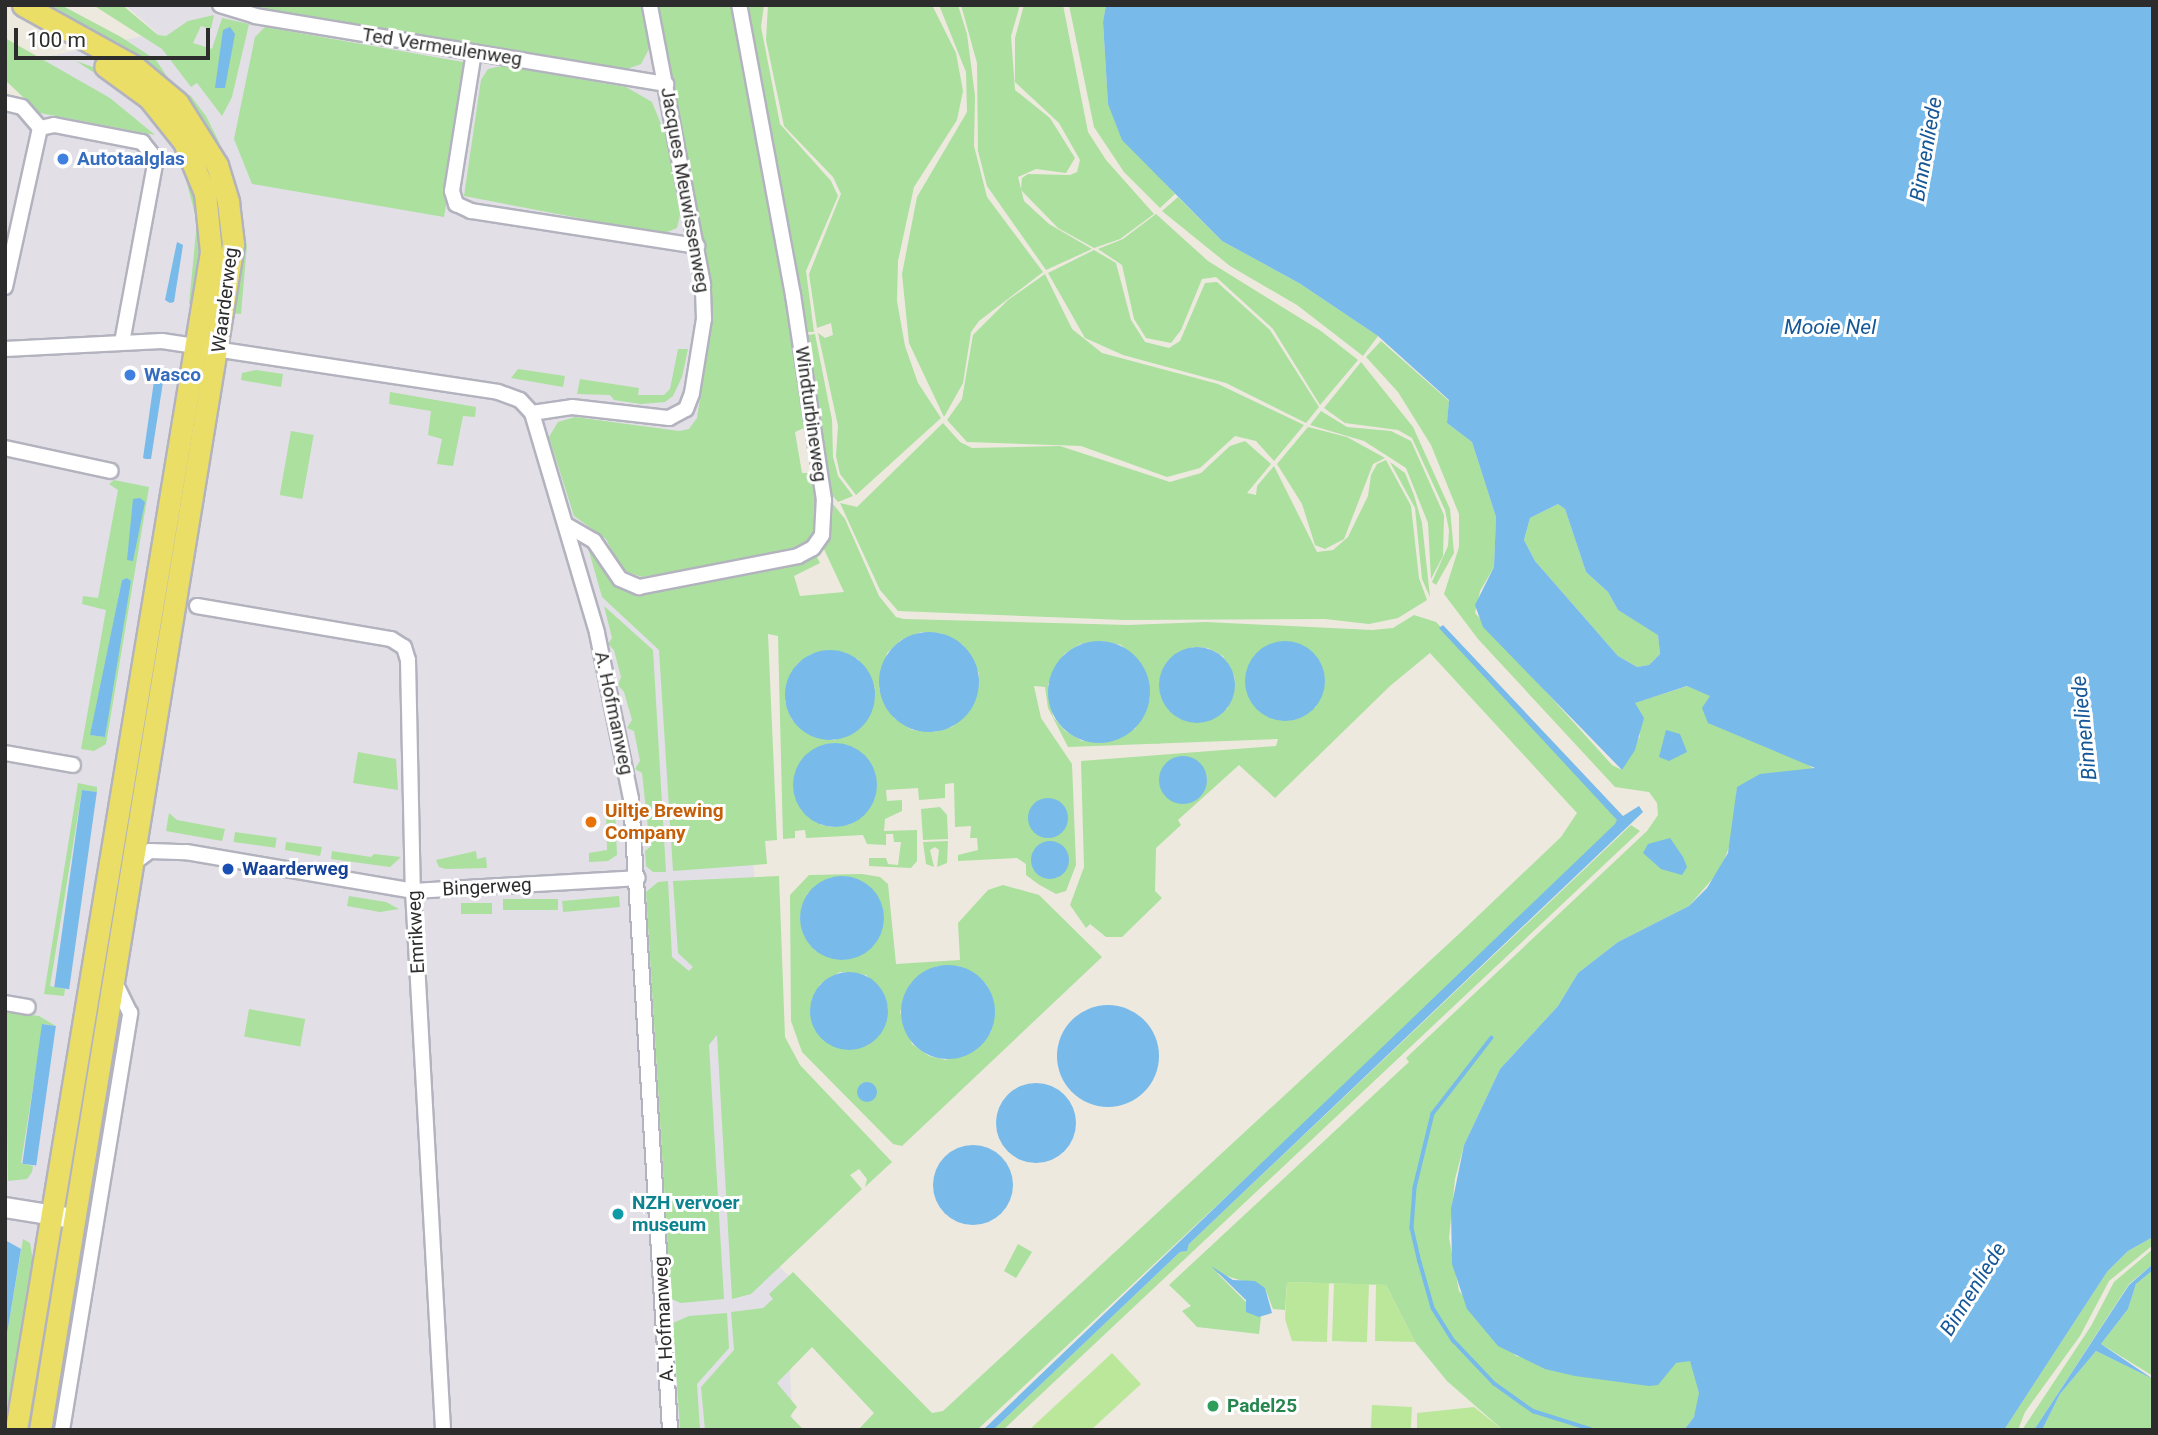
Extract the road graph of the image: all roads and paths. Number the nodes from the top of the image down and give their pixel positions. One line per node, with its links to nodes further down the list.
1 (23, 5): 15 (main road, Waarderweg)
2 (220, 5): 6 (street, Ted Vermeulenweg)
3 (650, 5): 7 (street, Jacques Meuwissenweg)
4 (739, 5): 19 (street, Windturbineweg)
5 (5, 11): 13 (main road, Waarderweg)
6 (474, 52): 7 (street, Ted Vermeulenweg); 10 (street)
7 (666, 85): 10 (street, Jacques Meuwissenweg)
8 (5, 103): 9 (street)
9 (40, 128): 11 (street); 12 (street)
10 (698, 246): 16 (street, Jacques Meuwissenweg)
11 (5, 287)
12 (122, 342): 13 (street); 14 (street)
13 (196, 346): 15 (street); 30 (main road, Waarderweg)
14 (5, 349)
15 (219, 349): 16 (street); 23 (main road, Waarderweg)
16 (532, 413): 19 (street, A. Hofmanweg)
17 (5, 448): 18 (street)
18 (111, 471)
19 (568, 526): 24 (street, A. Hofmanweg)
20 (197, 607): 25 (street, Emrikweg)
21 (5, 753): 22 (street)
22 (73, 765)
23 (134, 863): 25 (street, Bingerweg); 26 (main road, Waarderweg)
24 (638, 878): 25 (street, Bingerweg); 36 (street, A. Hofmanweg)
25 (413, 891): 35 (street, Emrikweg)
26 (114, 980): 31 (main road, Waarderweg); 34 (street)
27 (5, 1003): 28 (street)
28 (27, 1007)
29 (5, 1208): 30 (street)
30 (52, 1215): 31 (street); 32 (main road, Waarderweg)
31 (75, 1219): 33 (main road, Waarderweg)
32 (16, 1430)
33 (40, 1430)
34 (62, 1430)
35 (443, 1430)
36 (670, 1430)

